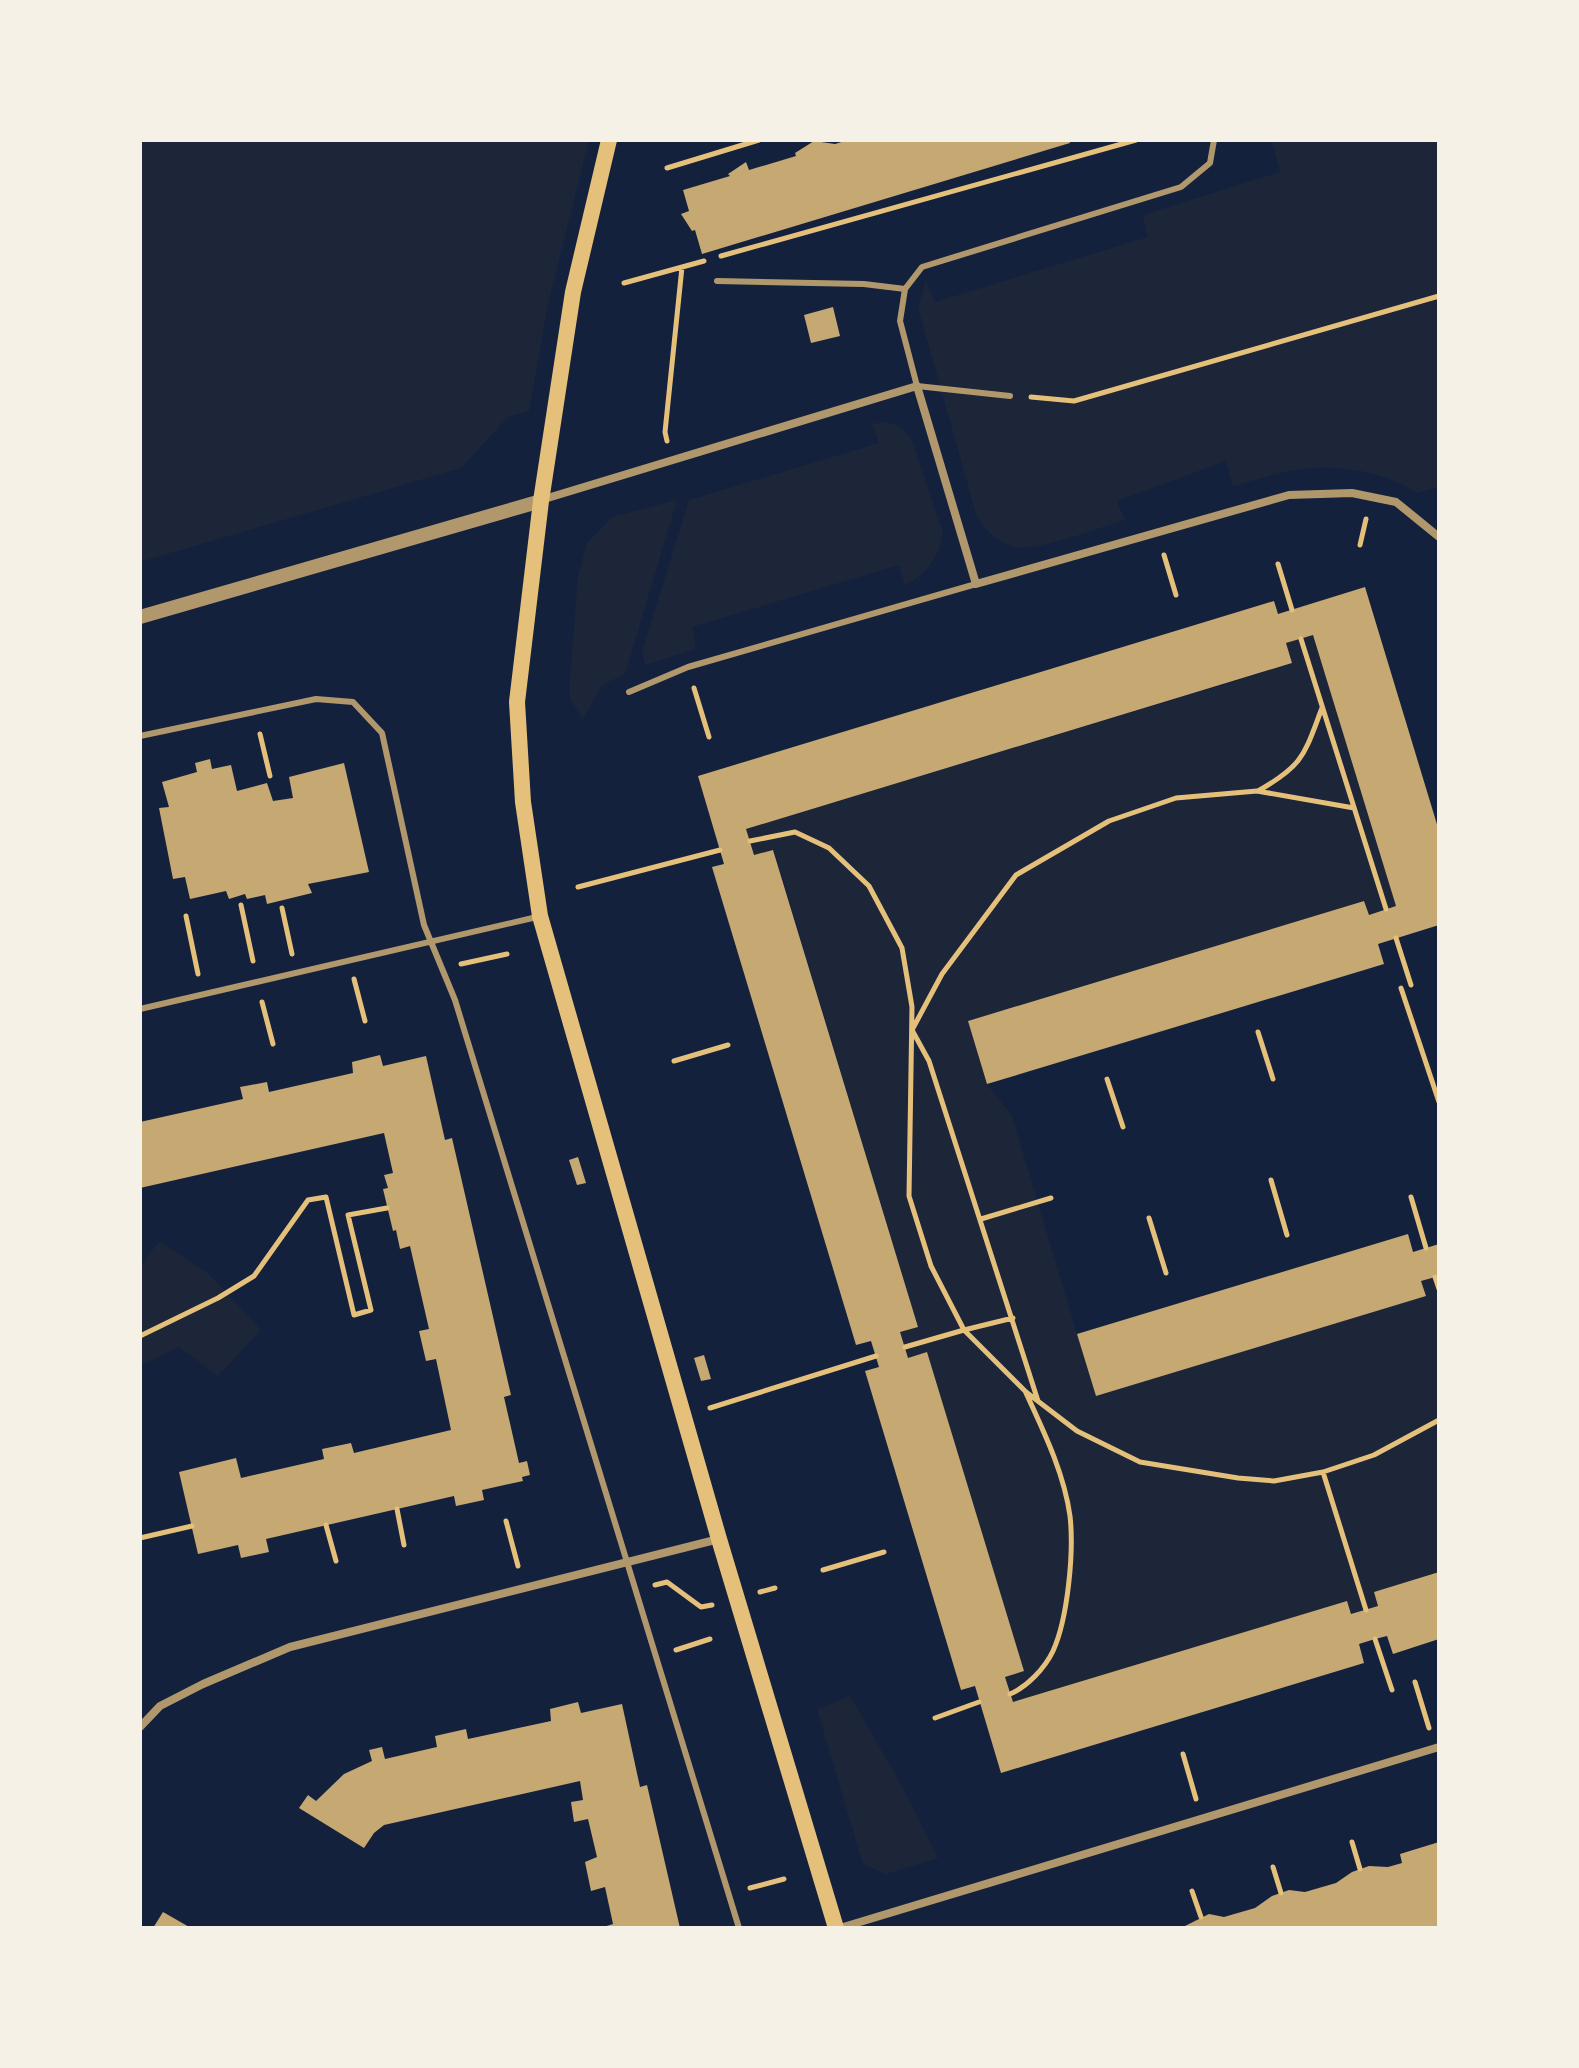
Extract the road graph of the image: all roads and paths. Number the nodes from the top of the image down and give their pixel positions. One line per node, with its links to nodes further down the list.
1 (609, 140): 14 (main road)
2 (759, 140): 5 (path)
3 (1136, 140): 6 (path)
4 (1214, 140): 9 (lane)
5 (667, 168)
6 (682, 267): 8 (path); 13 (path)
7 (717, 281): 9 (lane)
8 (624, 283)
9 (905, 289): 11 (lane)
10 (1439, 296): 12 (path)
11 (917, 386): 12 (lane); 14 (street); 18 (street)
12 (1010, 396)
13 (665, 432)
14 (541, 501): 21 (street); 38 (main road)
15 (1439, 537): 18 (street)
16 (1278, 564): 20 (path)
17 (1168, 569): 19 (path)
18 (976, 584): 23 (lane)
19 (1176, 595)
20 (1292, 610)
21 (140, 617)
22 (1301, 639): 25 (path)
23 (688, 667): 24 (lane); 28 (path)
24 (629, 692)
25 (1323, 706): 30 (path); 31 (path)
26 (255, 712): 27 (lane); 29 (path); 40 (lane)
27 (140, 736)
28 (709, 737)
29 (270, 776)
30 (1257, 791): 31 (path); 50 (path)
31 (1354, 808): 36 (path)
32 (750, 841): 50 (path)
33 (720, 850): 34 (path)
34 (578, 887)
35 (282, 908): 44 (path)
36 (1386, 909)
37 (186, 916): 47 (path)
38 (540, 916): 40 (lane); 84 (main road)
39 (1396, 938): 45 (path)
40 (431, 942): 42 (lane); 43 (lane)
41 (507, 954): 43 (path)
42 (350, 961): 44 (lane); 49 (path)
43 (442, 968): 88 (lane)
44 (297, 973): 47 (lane)
45 (1411, 985)
46 (1401, 988): 56 (path)
47 (203, 995): 48 (lane)
48 (140, 1009)
49 (365, 1021)
50 (912, 1030): 63 (path); 70 (path)
51 (1258, 1032): 55 (path)
52 (728, 1045): 53 (path)
53 (674, 1061)
54 (1107, 1079): 57 (path)
55 (1273, 1079)
56 (1439, 1102)
57 (1123, 1127)
58 (1271, 1180): 64 (path)
59 (1411, 1197): 65 (path)
60 (1051, 1198): 63 (path)
61 (387, 1208): 71 (path)
62 (1149, 1218): 66 (path)
63 (981, 1219): 69 (path)
64 (1287, 1235)
65 (1426, 1248)
66 (1166, 1273)
67 (1435, 1277): 68 (path)
68 (1439, 1289)
69 (1013, 1318): 70 (path); 75 (path)
70 (964, 1330): 72 (path); 74 (path)
71 (140, 1336)
72 (905, 1347)
73 (876, 1356): 76 (path)
74 (1026, 1392): 75 (path); 100 (path)
75 (1038, 1401): 78 (path)
76 (709, 1409)
77 (1439, 1420): 78 (path)
78 (1323, 1472): 94 (path)
79 (397, 1509): 85 (path)
80 (506, 1521): 91 (path)
81 (326, 1525): 87 (path)
82 (192, 1526): 83 (path)
83 (140, 1538)
84 (719, 1539): 88 (street); 93 (main road)
85 (404, 1545)
86 (884, 1552): 89 (path)
87 (336, 1561)
88 (628, 1564): 91 (street); 92 (lane)
89 (823, 1570)
90 (775, 1588): 93 (path)
91 (525, 1589): 103 (street)
92 (636, 1590): 93 (path); 97 (lane)
93 (736, 1598): 114 (main road)
94 (1366, 1610)
95 (710, 1639): 97 (path)
96 (1375, 1639): 99 (path)
97 (656, 1656): 113 (lane)
98 (1415, 1682): 104 (path)
99 (1392, 1690)
100 (1010, 1694)
101 (979, 1702): 102 (path)
102 (935, 1718)
103 (140, 1727)
104 (1437, 1748): 106 (street)
105 (1183, 1754): 106 (path)
106 (1202, 1819): 114 (street)
107 (1352, 1842): 109 (path)
108 (1273, 1867): 111 (path)
109 (1360, 1869)
110 (1192, 1891): 112 (path)
111 (1281, 1893)
112 (1201, 1917)
113 (739, 1928)
114 (838, 1928)

